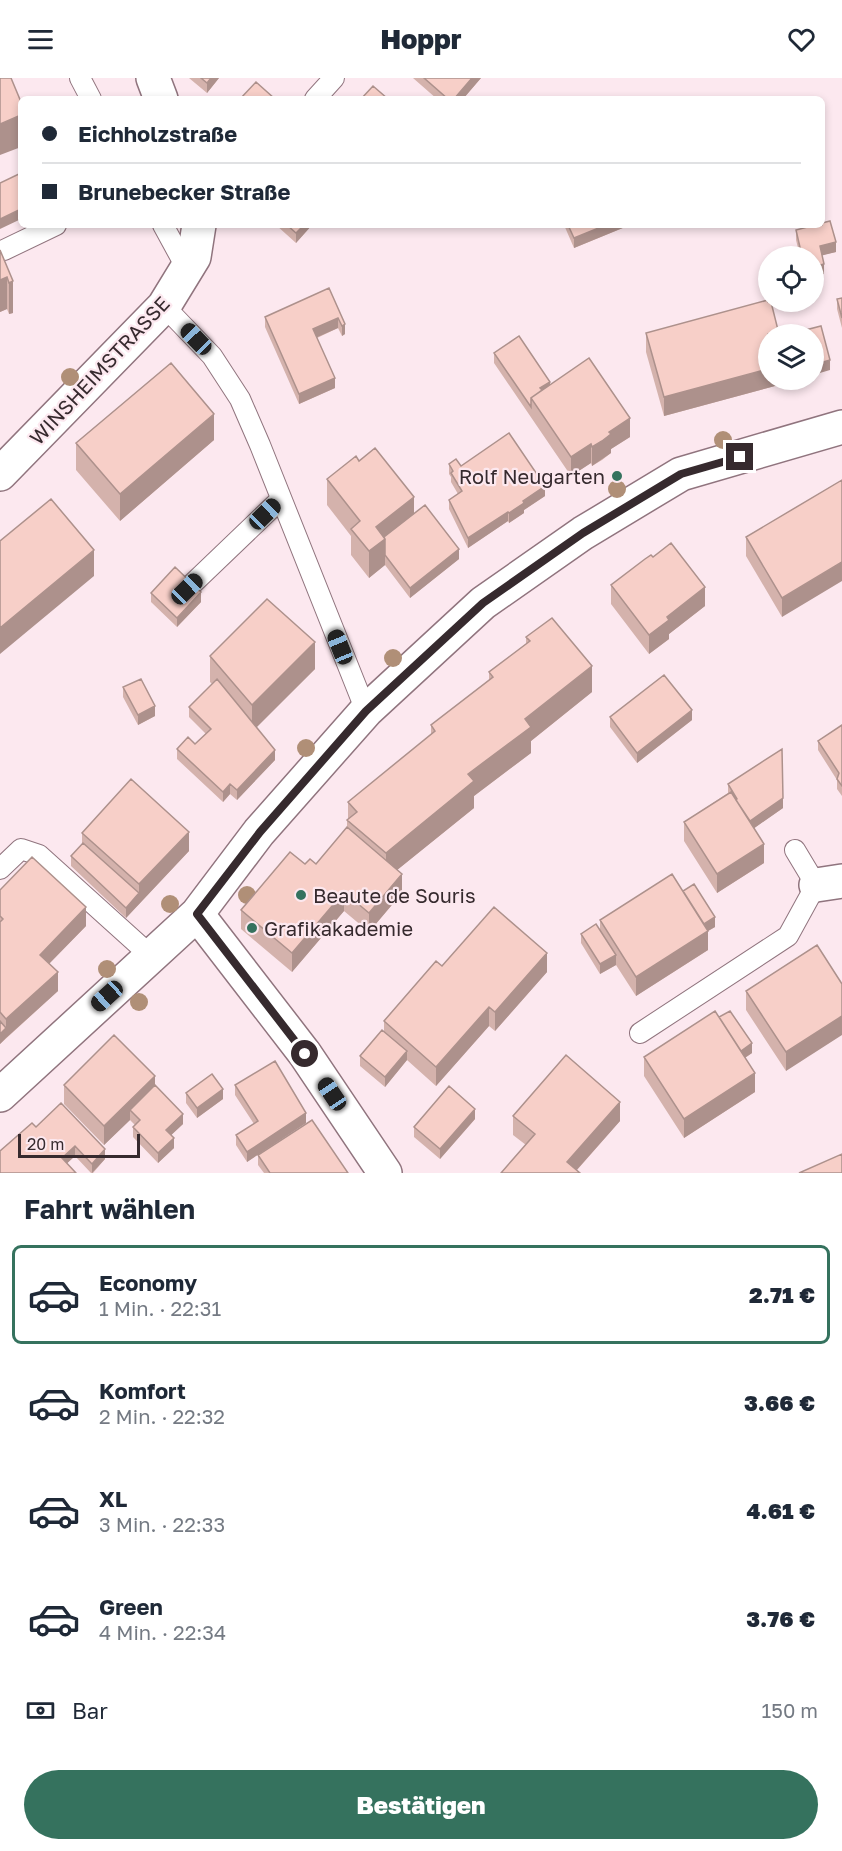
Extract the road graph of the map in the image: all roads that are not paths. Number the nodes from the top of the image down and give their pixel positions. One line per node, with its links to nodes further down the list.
1 (80, 78): 4 (lane)
2 (153, 78): 5 (street)
3 (334, 78): 6 (lane)
4 (90, 96)
5 (160, 96)
6 (318, 96)
7 (50, 228): 10 (lane)
8 (165, 228): 11 (lane)
9 (199, 228): 11 (street, WINSHEIMSTRASSE)
10 (4, 249)
11 (187, 269): 12 (street, WINSHEIMSTRASSE)
12 (164, 306): 14 (street, WINSHEIMSTRASSE); 15 (lane)
13 (842, 427): 17 (street)
14 (0, 474)
15 (281, 499): 16 (lane); 17 (lane)
16 (187, 589)
17 (366, 711): 21 (street)
18 (795, 850): 20 (lane)
19 (0, 869): 22 (lane)
20 (829, 883): 23 (lane)
21 (197, 914): 22 (street); 25 (street)
22 (151, 956): 24 (street)
23 (640, 1033)
24 (0, 1095)
25 (385, 1173)

